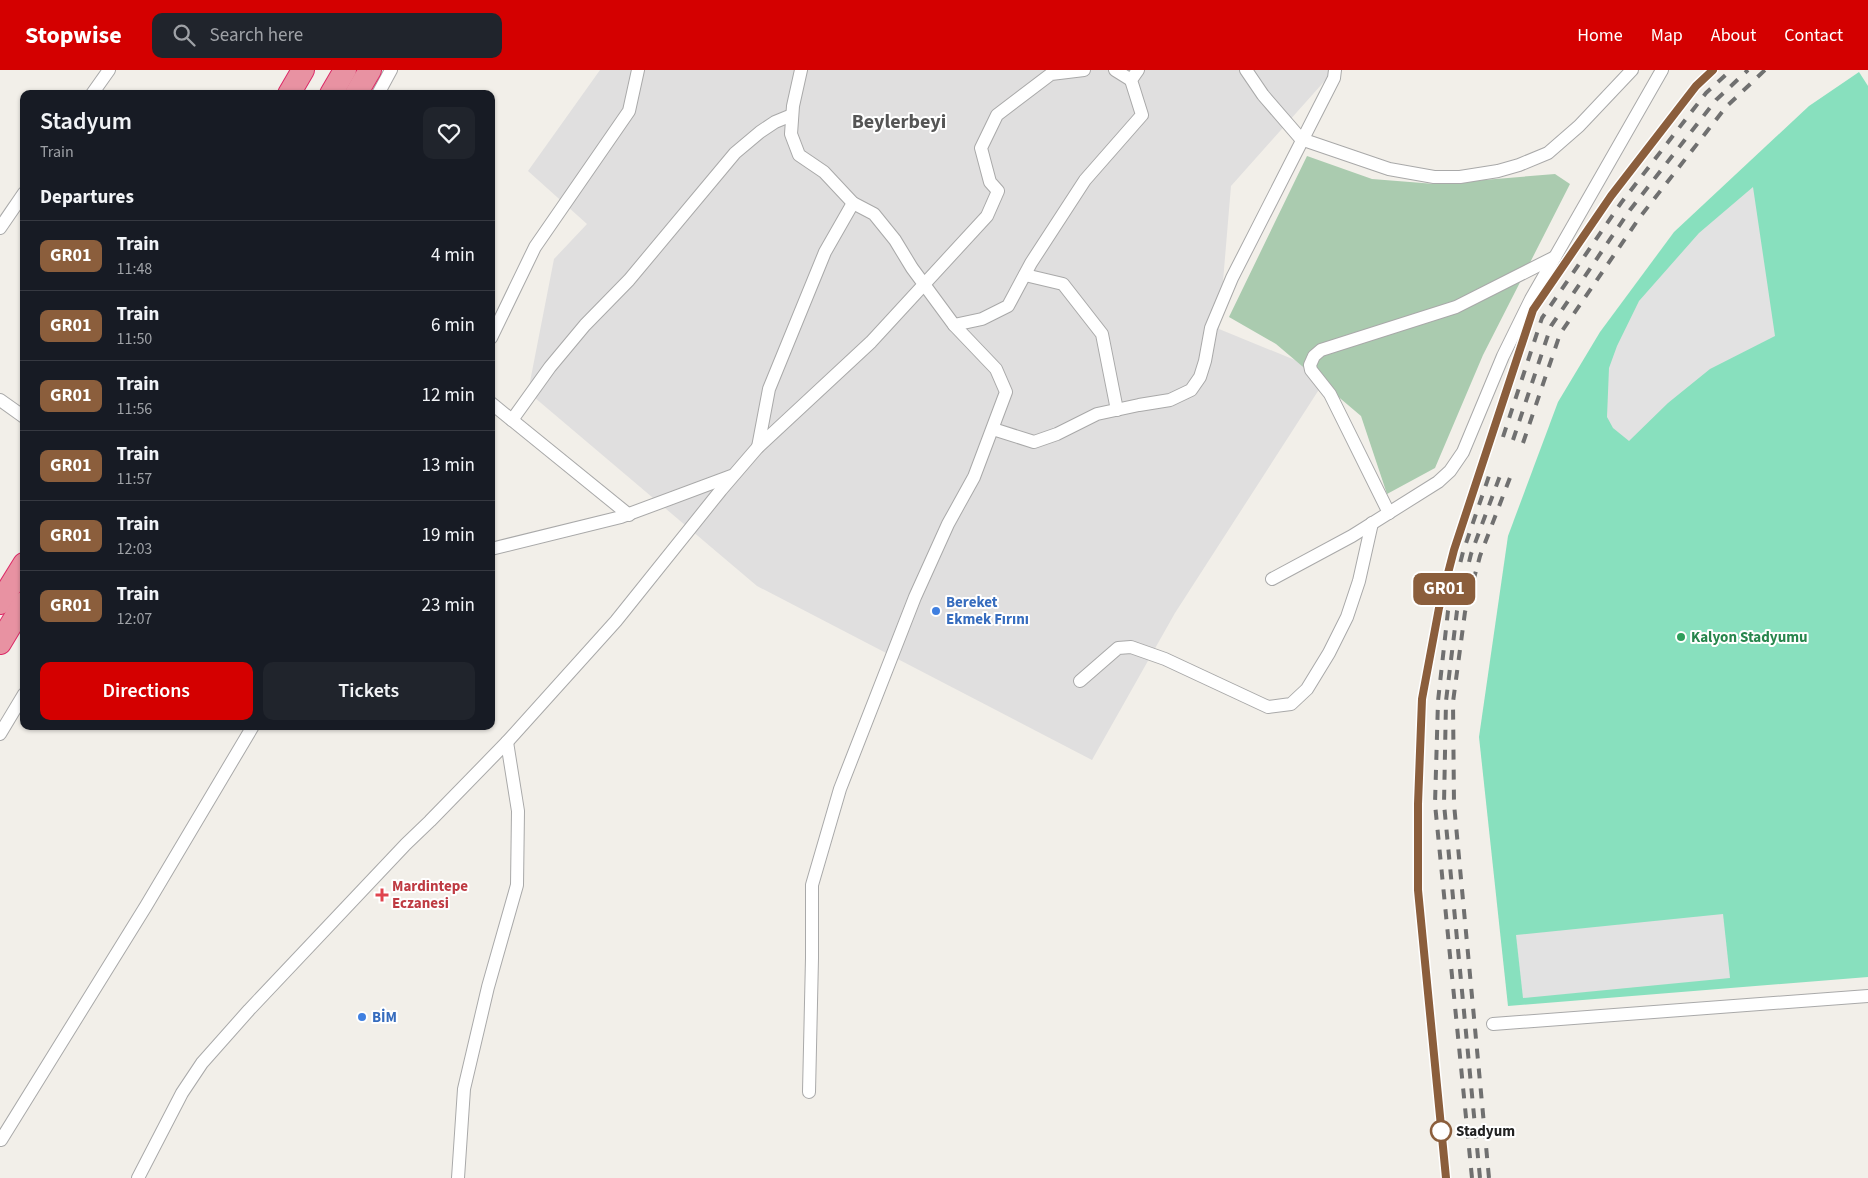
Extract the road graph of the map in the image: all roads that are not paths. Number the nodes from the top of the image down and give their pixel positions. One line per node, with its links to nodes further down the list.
1 (109, 70): 16 (street)
2 (302, 70): 17 (highway)
3 (316, 70): 18 (highway)
4 (345, 70): 19 (highway)
5 (370, 70): 20 (highway)
6 (391, 70): 21 (street)
7 (638, 70): 31 (street)
8 (801, 70): 22 (street)
9 (1084, 70): 29 (street)
10 (1115, 70): 15 (street)
11 (1246, 70): 23 (street)
12 (1335, 70): 23 (street)
13 (1632, 70): 23 (street)
14 (1662, 70): 27 (street)
15 (1135, 75): 28 (street)
16 (95, 90)
17 (291, 90)
18 (305, 90)
19 (333, 90)
20 (358, 90)
21 (380, 90)
22 (792, 114): 25 (street); 36 (street)
23 (1302, 139): 34 (street)
24 (20, 199): 26 (street)
25 (853, 203): 29 (street); 38 (street)
26 (0, 228)
27 (1555, 257): 40 (street); 40 (street)
28 (1025, 275): 30 (street); 34 (street)
29 (924, 286): 30 (street); 38 (street)
30 (954, 325): 37 (street)
31 (495, 330)
32 (0, 400): 35 (street)
33 (495, 406): 36 (street)
34 (1117, 410): 37 (street)
35 (20, 414)
36 (512, 420): 41 (street)
37 (993, 429): 56 (street)
38 (758, 447): 39 (street)
39 (733, 476): 41 (street); 53 (street)
40 (1389, 513): 42 (street)
41 (629, 515): 43 (street)
42 (1372, 523): 45 (street); 49 (street)
43 (495, 548)
44 (20, 570): 46 (highway)
45 (1272, 579)
46 (0, 603)
47 (20, 610): 48 (highway)
48 (0, 643)
49 (1080, 681)
50 (20, 701): 52 (street)
51 (251, 730): 57 (street)
52 (0, 734)
53 (507, 742): 58 (street); 59 (street)
54 (1868, 996): 55 (street)
55 (1493, 1024)
56 (809, 1092)
57 (1, 1140)
58 (138, 1178)
59 (458, 1178)

